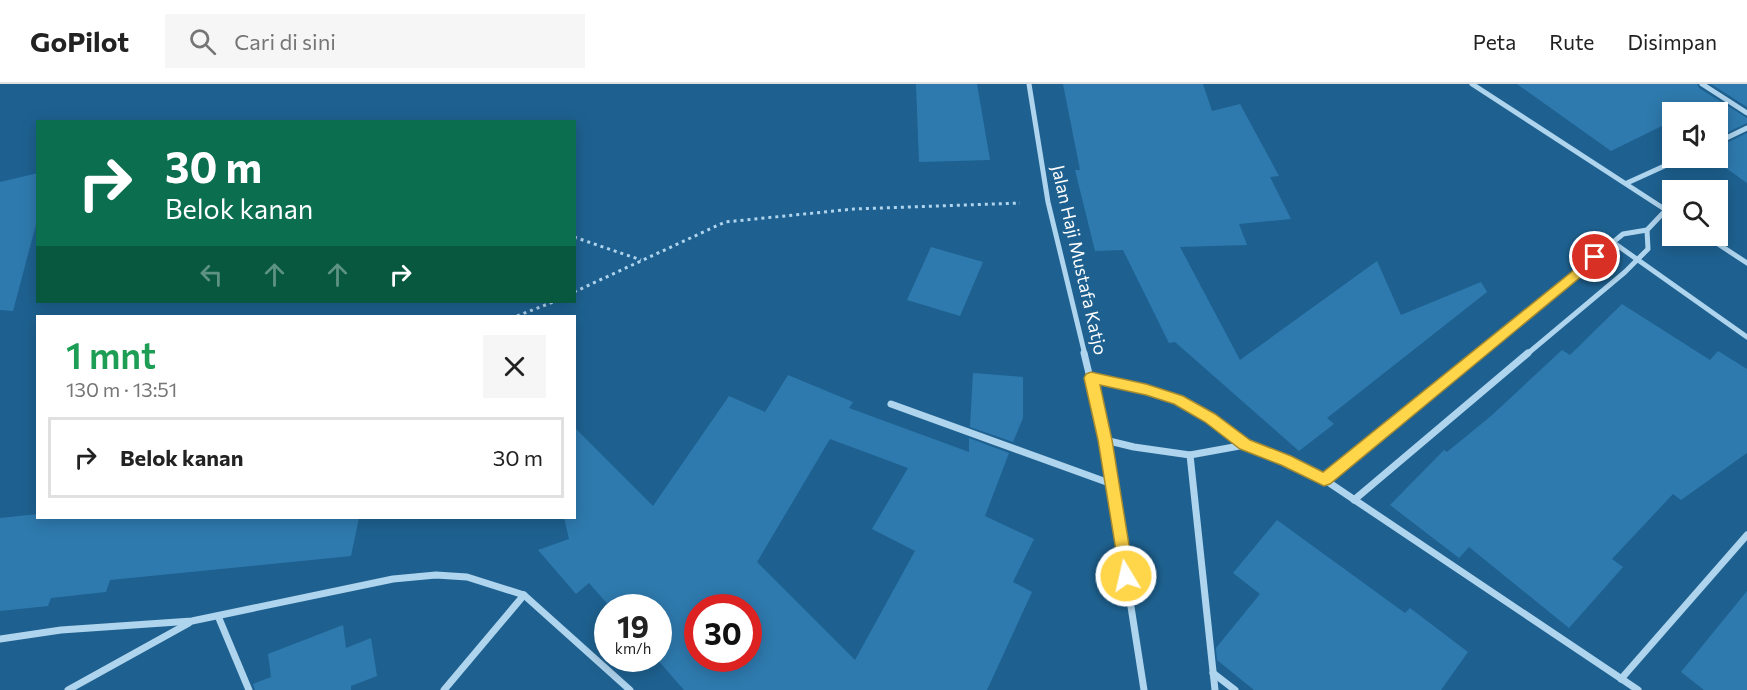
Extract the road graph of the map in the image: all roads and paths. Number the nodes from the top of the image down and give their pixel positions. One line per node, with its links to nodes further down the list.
1 (1029, 84): 9 (street, Jalan Haji Mustafa Katjo)
2 (1472, 84): 8 (street)
3 (1702, 84): 4 (street)
4 (1747, 113)
5 (1747, 128): 6 (street)
6 (1728, 137)
7 (1662, 167): 8 (street)
8 (1627, 183): 10 (street)
9 (1048, 202): 17 (path); 23 (street, Jalan Haji Mustafa Katjo)
10 (1662, 207)
11 (1662, 214): 12 (street)
12 (1647, 230): 14 (street); 16 (street)
13 (576, 238): 17 (path)
14 (1614, 243): 16 (street); 28 (street)
15 (1721, 246): 18 (street)
16 (1639, 259): 22 (street); 30 (street)
17 (642, 261): 19 (path)
18 (1747, 263)
19 (576, 291)
20 (550, 303): 21 (path)
21 (520, 315)
22 (1747, 337)
23 (1091, 378): 25 (street, Jalan Haji Mustafa Katjo); 26 (street)
24 (891, 404): 29 (street)
25 (1105, 440): 27 (street); 29 (street, Jalan Haji Mustafa Katjo)
26 (1245, 445): 27 (street); 28 (street)
27 (1190, 455): 36 (street)
28 (1324, 480): 30 (street)
29 (1112, 484): 42 (street, Jalan Haji Mustafa Katjo)
30 (1354, 501): 37 (street)
31 (1747, 535): 37 (street)
32 (524, 595): 33 (street); 40 (street); 41 (street)
33 (218, 615): 34 (street); 39 (street)
34 (192, 621): 35 (street); 38 (street)
35 (0, 639)
36 (1213, 673): 43 (street); 44 (street)
37 (1621, 679): 45 (street)
38 (68, 690)
39 (249, 690)
40 (444, 690)
41 (630, 690)
42 (1144, 690)
43 (1215, 690)
44 (1235, 690)
45 (1638, 690)

